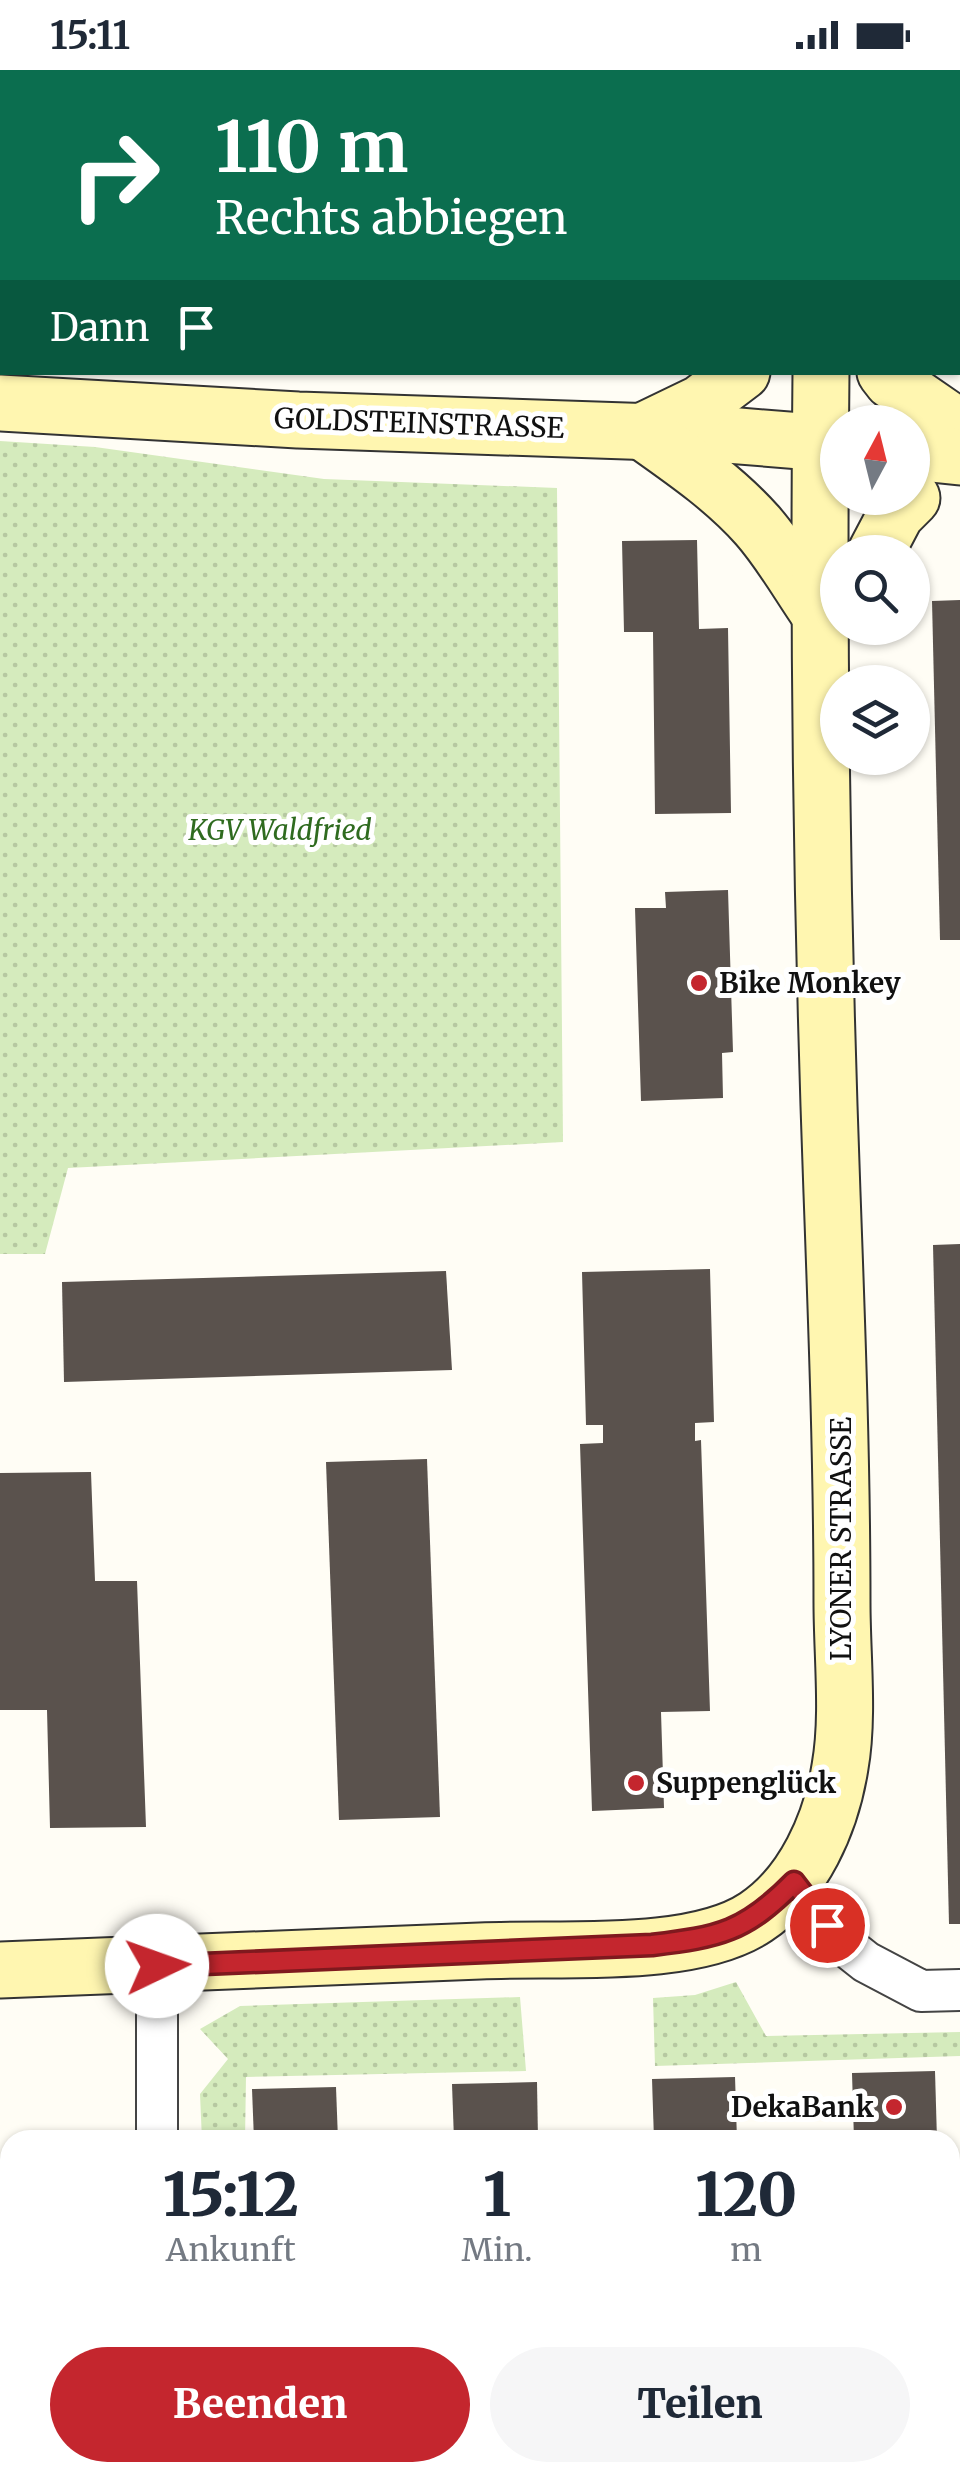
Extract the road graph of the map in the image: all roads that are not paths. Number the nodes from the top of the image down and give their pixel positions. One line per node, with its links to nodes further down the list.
1 (738, 375): 7 (main road)
2 (821, 375): 5 (main road, LYONER STRASSE)
3 (887, 375): 6 (main road)
4 (34, 399): 7 (main road, GOLDSTEINSTRASSE)
5 (824, 405)
6 (960, 428)
7 (642, 431): 8 (main road, GOLDSTEINSTRASSE); 12 (main road)
8 (820, 442)
9 (930, 454): 10 (main road)
10 (960, 457): 11 (main road)
11 (930, 482)
12 (820, 622)
13 (826, 645): 14 (main road, LYONER STRASSE)
14 (794, 1882): 15 (main road, LYONER STRASSE); 17 (street)
15 (157, 1966): 16 (main road, LYONER STRASSE); 18 (street)
16 (0, 1970)
17 (960, 1990)
18 (158, 2130)

